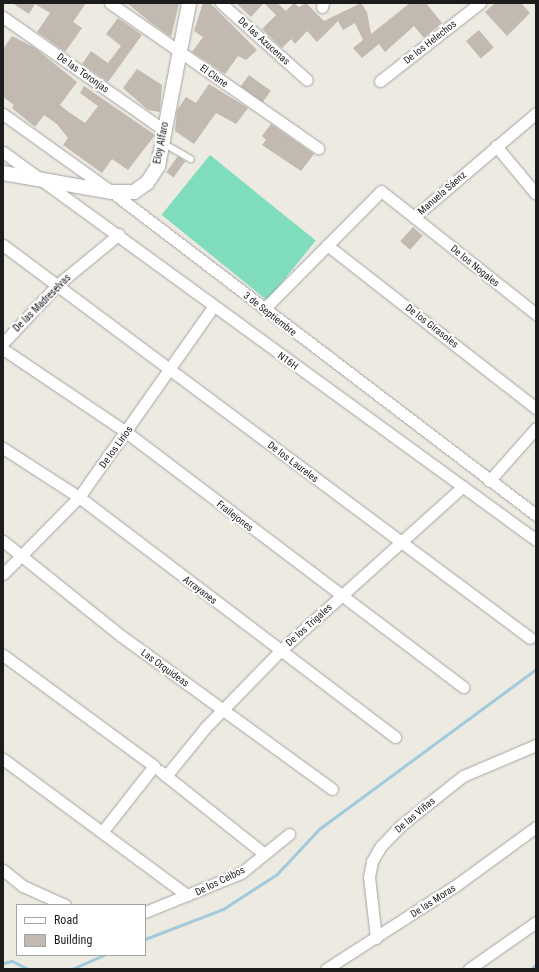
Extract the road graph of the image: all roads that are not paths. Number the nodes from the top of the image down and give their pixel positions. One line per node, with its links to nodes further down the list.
1 (110, 3): 6 (street, El Cisne)
2 (189, 3): 6 (street, Eloy Alfaro)
3 (221, 3): 7 (street, De las Azucenas)
4 (480, 3): 8 (street, De los Helechos)
5 (3, 17): 11 (street, De las Toronjas)
6 (178, 51): 11 (street, Eloy Alfaro); 13 (street, El Cisne)
7 (307, 80)
8 (380, 81)
9 (536, 113): 12 (street, Manuela Sáenz)
10 (3, 114): 18 (street, 3 de Septiembre)
11 (163, 136): 15 (lane, De las Toronjas); 18 (street, Eloy Alfaro)
12 (496, 146): 19 (street); 20 (street, Manuela Sáenz)
13 (318, 148)
14 (3, 152): 17 (street, N16H)
15 (191, 159)
16 (3, 173): 17 (street, Eloy Alfaro)
17 (42, 180): 18 (street, Eloy Alfaro); 21 (street, N16H)
18 (112, 192): 26 (street, 3 de Septiembre)
19 (536, 194)
20 (414, 217): 23 (street, Manuela Sáenz); 27 (street, De los Nogales)
21 (119, 234): 24 (street, De las Madreselvas); 25 (street, N16H)
22 (3, 245): 24 (street, De los Laureles)
23 (327, 245): 26 (street, Manuela Sáenz); 31 (street, De los Girasoles)
24 (57, 285): 28 (street, De las Madreselvas); 30 (street, De los Laureles)
25 (213, 307): 30 (street, De los Lirios); 36 (street, N16H)
26 (264, 309): 35 (street, 3 de Septiembre)
27 (536, 314)
28 (3, 343)
29 (3, 350): 33 (street, Frailejones)
30 (170, 370): 33 (street, De los Lirios); 41 (street, De los Laureles)
31 (536, 408)
32 (536, 428): 35 (street)
33 (126, 432): 37 (street, De los Lirios); 44 (street, Frailejones)
34 (3, 448): 37 (street, Arrayanes)
35 (489, 481): 38 (street, 3 de Septiembre)
36 (463, 486): 40 (street, N16H); 41 (street, De los Trigales)
37 (79, 497): 42 (street, De los Lirios); 46 (street, Arrayanes)
38 (536, 515)
39 (3, 540): 42 (street, Las Orquideas)
40 (536, 540)
41 (400, 544): 44 (street, De los Trigales); 45 (street, De los Laureles)
42 (23, 554): 43 (street, De los Lirios); 49 (street, Las Orquideas)
43 (3, 574)
44 (340, 597): 46 (street, De los Trigales); 48 (street, Frailejones)
45 (530, 638)
46 (280, 651): 49 (street, De los Trigales); 50 (street, Arrayanes)
47 (3, 655): 53 (street)
48 (463, 687)
49 (224, 710): 54 (street, De los Trigales); 55 (street, Las Orquideas)
50 (395, 737)
51 (536, 745): 65 (street, De las Viñas)
52 (3, 759): 57 (street)
53 (154, 766): 54 (street); 57 (street)
54 (166, 776): 59 (street)
55 (332, 789)
56 (536, 827): 65 (street, De las Moras)
57 (102, 832): 61 (street)
58 (289, 834): 59 (street, De los Ceibos)
59 (263, 853): 61 (street, De los Ceibos)
60 (3, 870): 62 (street)
61 (187, 895): 63 (street, De los Ceibos)
62 (63, 904)
63 (146, 912)
64 (536, 922): 67 (street)
65 (376, 938): 66 (street, De las Moras)
66 (326, 969)
67 (469, 969)

